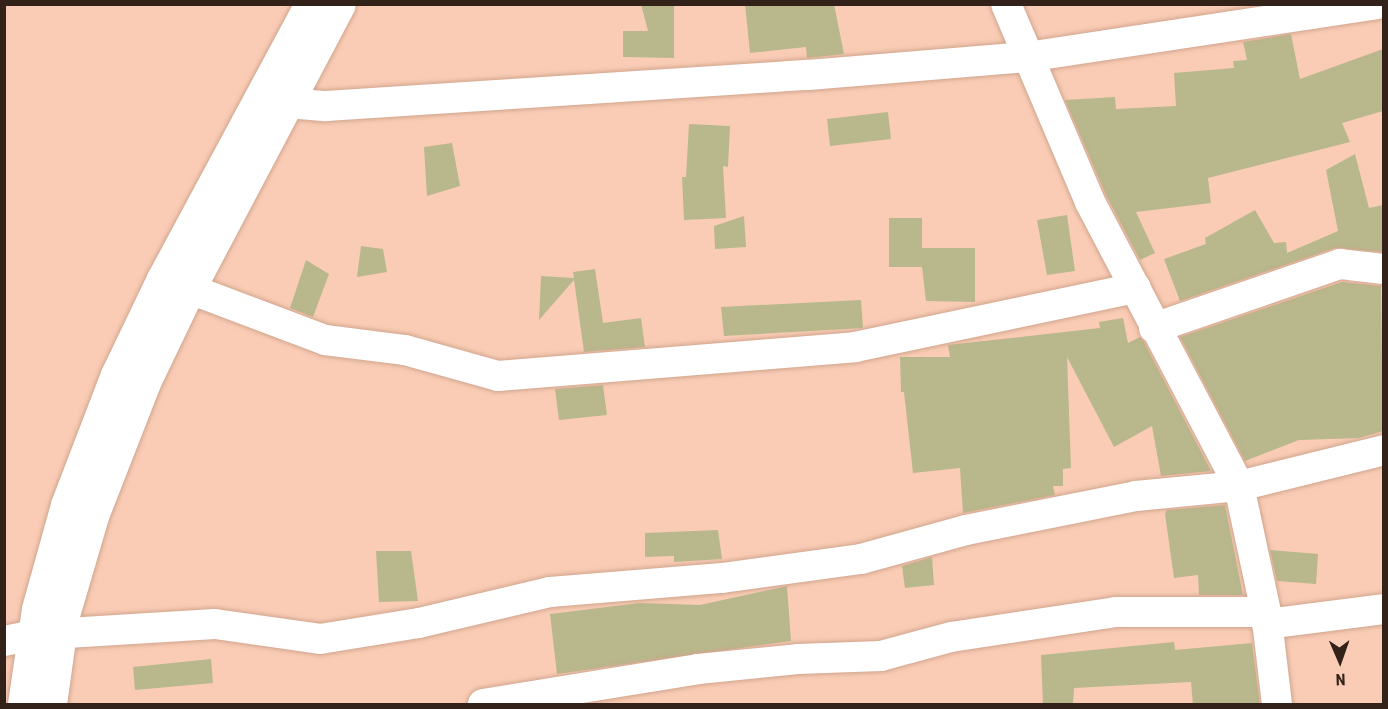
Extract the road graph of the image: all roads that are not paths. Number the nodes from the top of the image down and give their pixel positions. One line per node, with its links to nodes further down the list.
1 (311, 4): 8 (street)
2 (339, 4): 6 (street)
3 (1006, 4): 5 (street)
4 (1377, 4): 5 (street)
5 (1027, 57): 6 (street); 9 (street)
6 (288, 103): 8 (street)
7 (1383, 269): 10 (street)
8 (176, 284): 9 (street); 15 (street)
9 (1136, 288): 10 (street)
10 (1154, 328): 12 (street)
11 (1383, 450): 12 (street)
12 (1239, 486): 14 (street); 15 (street)
13 (1383, 609): 14 (street)
14 (1266, 618): 18 (street); 19 (street)
15 (33, 637): 16 (street); 17 (street)
16 (24, 705)
17 (51, 705)
18 (483, 705)
19 (1277, 705)

